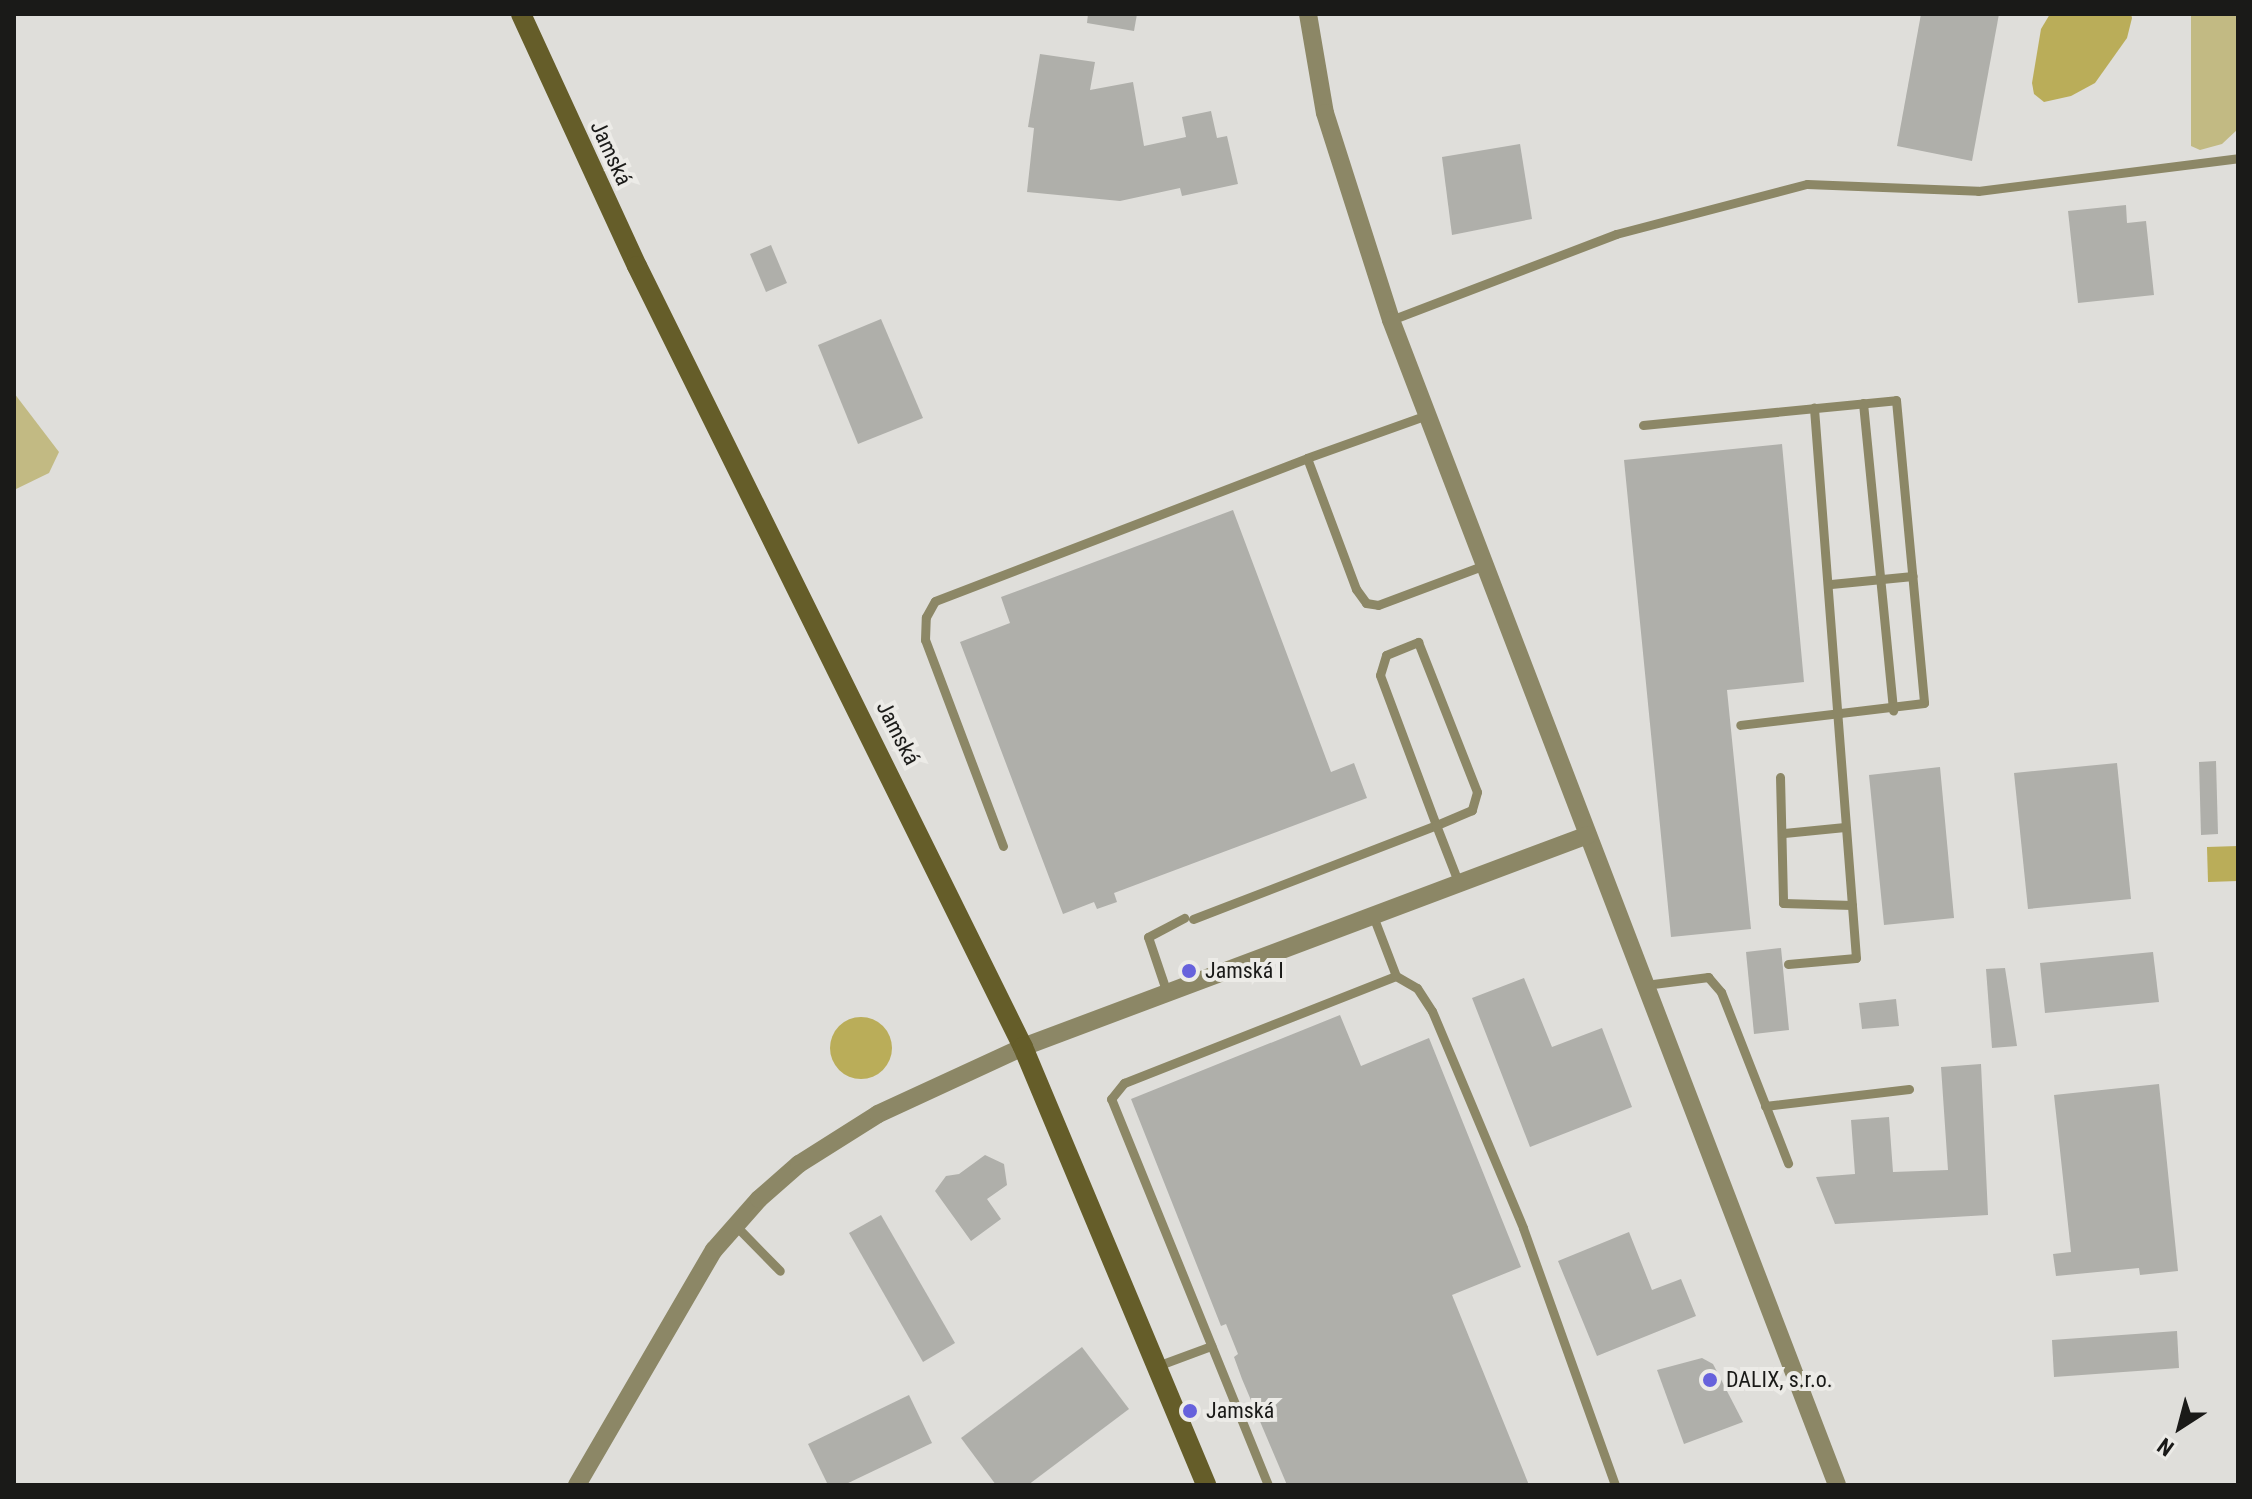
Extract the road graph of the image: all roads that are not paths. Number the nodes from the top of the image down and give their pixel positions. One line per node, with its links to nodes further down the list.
1 (521, 14): 30 (street, Jamská)
2 (1308, 14): 4 (street)
3 (2238, 158): 4 (lane)
4 (1391, 320): 7 (street)
5 (1863, 403): 6 (lane); 11 (lane); 12 (lane)
6 (1814, 408): 8 (lane); 13 (lane)
7 (1427, 415): 9 (lane); 10 (street)
8 (1643, 425)
9 (1307, 458): 10 (lane); 22 (lane)
10 (1485, 565): 21 (street)
11 (1913, 576): 12 (lane); 14 (lane)
12 (1880, 579): 13 (lane); 14 (lane)
13 (1831, 584): 15 (lane)
14 (1893, 711): 15 (lane)
15 (1837, 716): 16 (lane); 19 (lane)
16 (1740, 725)
17 (1780, 777): 20 (lane)
18 (1436, 825): 18 (lane); 23 (lane); 29 (lane)
19 (1845, 827): 20 (lane); 24 (lane)
20 (1784, 833): 24 (lane)
21 (1588, 835): 23 (street); 28 (street)
22 (1003, 846)
23 (1459, 884): 25 (street)
24 (1852, 905): 26 (lane)
25 (1373, 916): 27 (lane); 29 (street)
26 (1788, 964)
27 (1396, 976): 36 (lane); 41 (lane)
28 (1645, 985): 32 (lane); 42 (street)
29 (1167, 994): 30 (street)
30 (1023, 1047): 34 (street); 37 (street, Jamská)
31 (1909, 1089): 32 (lane)
32 (1765, 1106): 33 (lane)
33 (1788, 1163)
34 (735, 1225): 35 (lane); 38 (street)
35 (780, 1271)
36 (1211, 1346): 37 (lane); 40 (lane)
37 (1157, 1366): 39 (street, Jamská)
38 (577, 1485)
39 (1206, 1485)
40 (1268, 1485)
41 (1615, 1485)
42 (1837, 1485)

